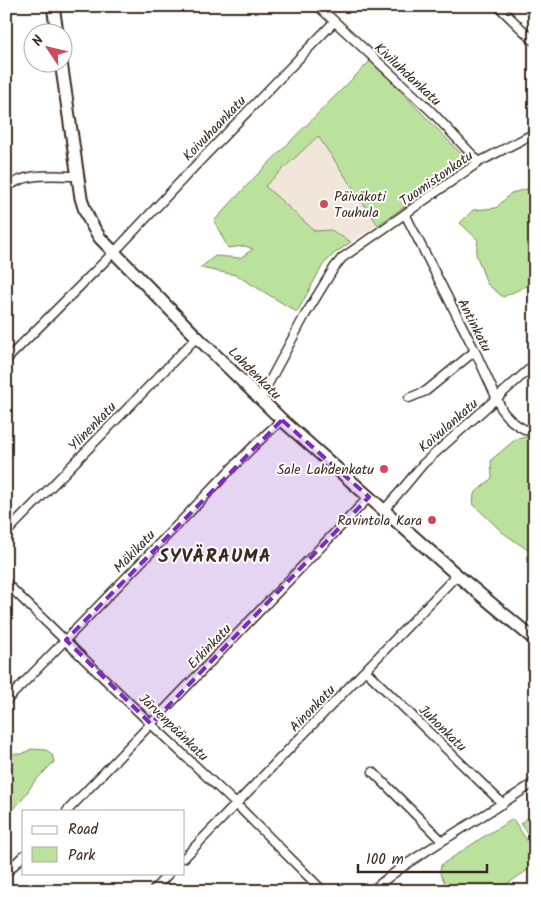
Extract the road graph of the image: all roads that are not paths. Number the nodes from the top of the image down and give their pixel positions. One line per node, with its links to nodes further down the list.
1 (53, 6): 4 (main road)
2 (318, 6): 5 (street, Kiviluhdankatu)
3 (498, 6): 6 (street)
4 (55, 22)
5 (334, 22): 9 (street, Kiviluhdankatu); 13 (street, Koivuhaankatu)
6 (535, 42)
7 (62, 72): 10 (main road, Lahdenkatu)
8 (535, 133): 9 (street, Tuomistonkatu)
9 (478, 162): 12 (street, Tuomistonkatu)
10 (78, 176): 11 (street); 13 (main road, Lahdenkatu)
11 (6, 189)
12 (405, 214): 15 (street, Antinkatu); 20 (street, Tuomistonkatu)
13 (113, 252): 14 (main road, Lahdenkatu); 16 (street, Koivuhaankatu)
14 (197, 337): 20 (main road, Lahdenkatu); 25 (street, Ylinenkatu)
15 (475, 352): 18 (street); 19 (street, Antinkatu)
16 (6, 360)
17 (535, 364): 19 (street, Koivulankatu)
18 (409, 398)
19 (498, 398): 22 (street, Antinkatu); 24 (street, Koivulankatu)
20 (260, 399): 21 (main road, Lahdenkatu)
21 (282, 420): 23 (main road, Lahdenkatu); 28 (street, Mäkikatu)
22 (535, 434)
23 (369, 497): 24 (main road, Lahdenkatu); 32 (street, Erkinkatu)
24 (384, 510): 26 (main road, Lahdenkatu)
25 (6, 533)
26 (457, 575): 29 (main road, Lahdenkatu); 30 (street, Ainonkatu)
27 (6, 582): 28 (street, Järvenpäänkatu)
28 (66, 640): 31 (street, Mäkikatu); 32 (street, Järvenpäänkatu)
29 (535, 640)
30 (366, 671): 35 (street, Ainonkatu); 36 (street, Juhonkatu)
31 (6, 701)
32 (151, 724): 35 (street, Järvenpäänkatu); 37 (street, Erkinkatu)
33 (373, 772): 38 (street)
34 (535, 782): 36 (street)
35 (236, 804): 40 (street, Ainonkatu); 44 (street, Järvenpäänkatu)
36 (503, 804): 38 (street)
37 (68, 810)
38 (442, 841): 45 (street)
39 (22, 857): 41 (street)
40 (185, 857)
41 (6, 873)
42 (168, 874): 43 (street)
43 (153, 891)
44 (323, 891)
45 (372, 891)

